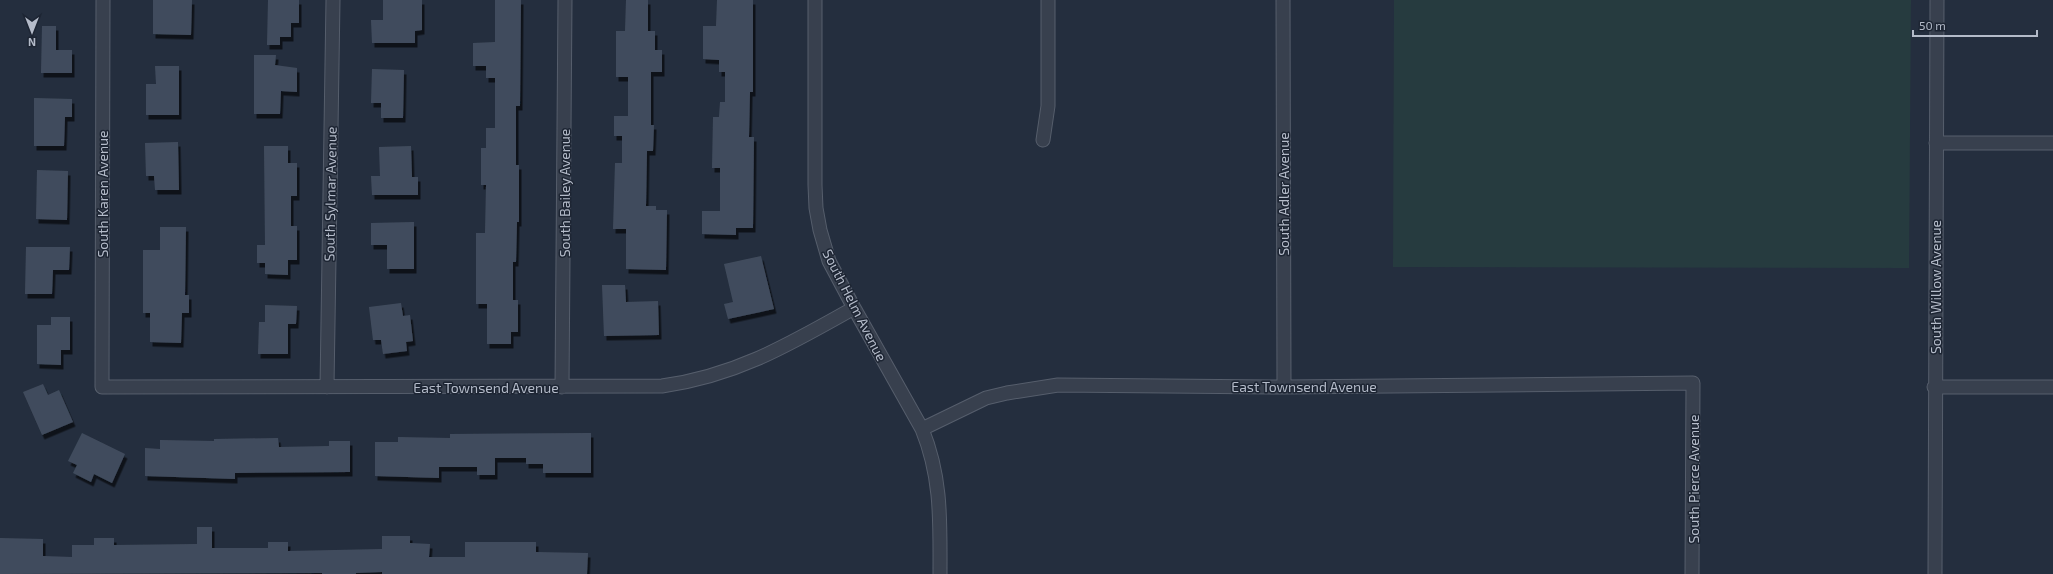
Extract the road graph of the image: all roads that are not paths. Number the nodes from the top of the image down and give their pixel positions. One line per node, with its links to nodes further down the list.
1 (103, 0): 13 (street, South Karen Avenue)
2 (333, 0): 14 (street, South Sylmar Avenue)
3 (565, 0): 15 (street, South Bailey Avenue)
4 (814, 0): 11 (street, South Helm Avenue)
5 (1048, 0): 8 (street)
6 (1283, 0): 16 (street, South Adler Avenue)
7 (1937, 0): 9 (street, South Willow Avenue)
8 (1043, 140)
9 (1936, 143): 10 (street); 17 (street, South Willow Avenue)
10 (2053, 143)
11 (854, 308): 15 (street, East Townsend Avenue); 19 (street, South Helm Avenue)
12 (1693, 383): 16 (street, East Townsend Avenue); 21 (street, South Pierce Avenue)
13 (102, 387): 14 (street, East Townsend Avenue)
14 (327, 387): 15 (street, East Townsend Avenue)
15 (562, 387)
16 (1284, 387): 19 (street, East Townsend Avenue)
17 (1934, 387): 18 (street); 22 (street, South Willow Avenue)
18 (2053, 387)
19 (922, 429): 20 (street, South Helm Avenue)
20 (940, 574)
21 (1692, 574)
22 (1935, 574)

